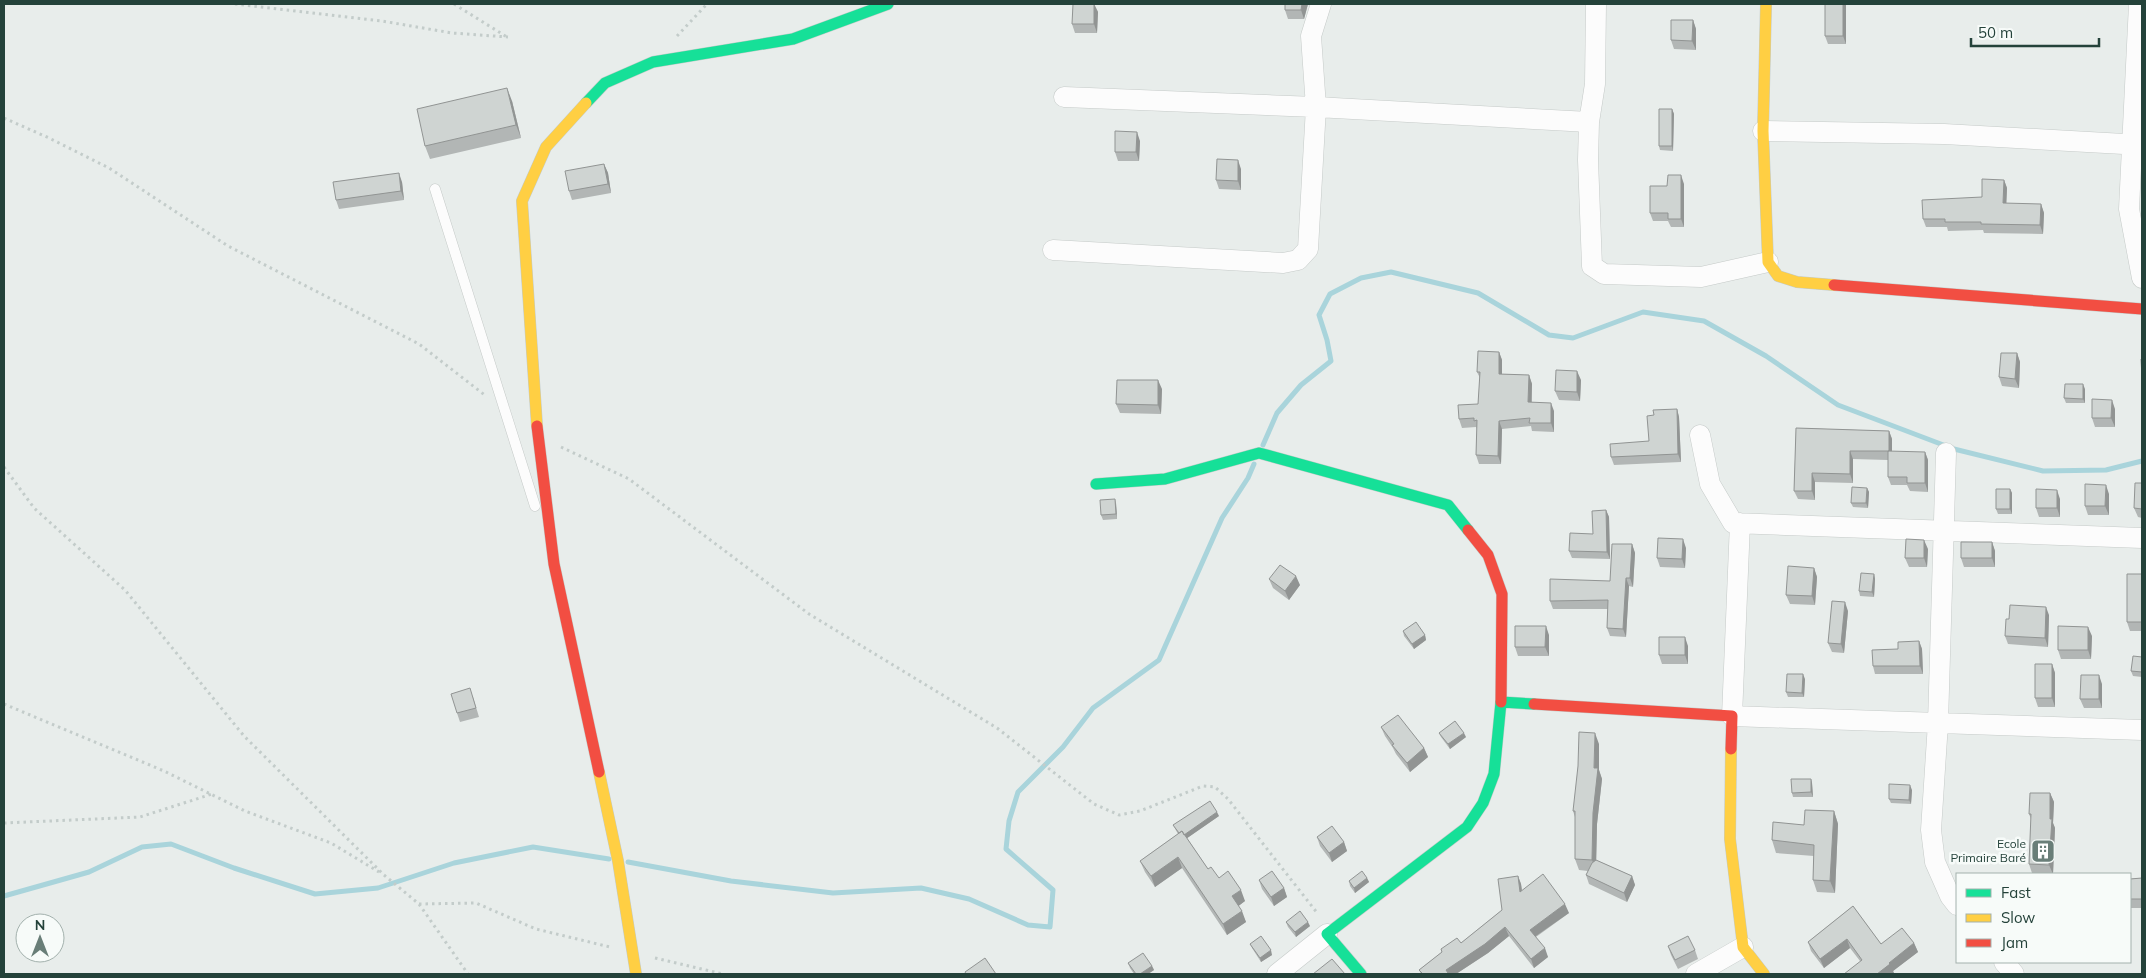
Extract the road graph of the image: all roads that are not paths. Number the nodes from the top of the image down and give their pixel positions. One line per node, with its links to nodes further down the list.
1 (888, 4): 22 (street)
2 (1321, 4): 7 (street)
3 (1596, 4): 8 (street)
4 (1766, 4): 9 (street)
5 (2139, 4): 10 (street)
6 (1064, 97): 7 (street)
7 (1316, 107): 8 (street); 12 (street)
8 (1589, 122): 13 (street)
9 (1763, 130): 10 (street); 13 (street)
10 (2138, 145): 14 (street)
11 (435, 189): 22 (lane)
12 (1053, 250)
13 (1768, 262): 15 (street)
14 (2142, 278)
15 (2142, 308)
16 (1700, 435): 19 (street)
17 (1946, 454): 20 (street)
18 (1096, 484): 23 (street)
19 (1740, 523): 20 (street); 24 (street)
20 (1944, 531): 21 (street); 25 (street)
21 (2142, 538)
22 (554, 564): 31 (street)
23 (1501, 702): 24 (street); 28 (street)
24 (1732, 716): 25 (street); 29 (street)
25 (1938, 723): 26 (street); 27 (street)
26 (2142, 730)
27 (1956, 903)
28 (1329, 932): 32 (street); 33 (street)
29 (1743, 946): 34 (street); 35 (street)
30 (2005, 963): 36 (street)
31 (636, 974)
32 (1277, 974)
33 (1361, 974)
34 (1696, 974)
35 (1764, 974)
36 (2014, 974)

